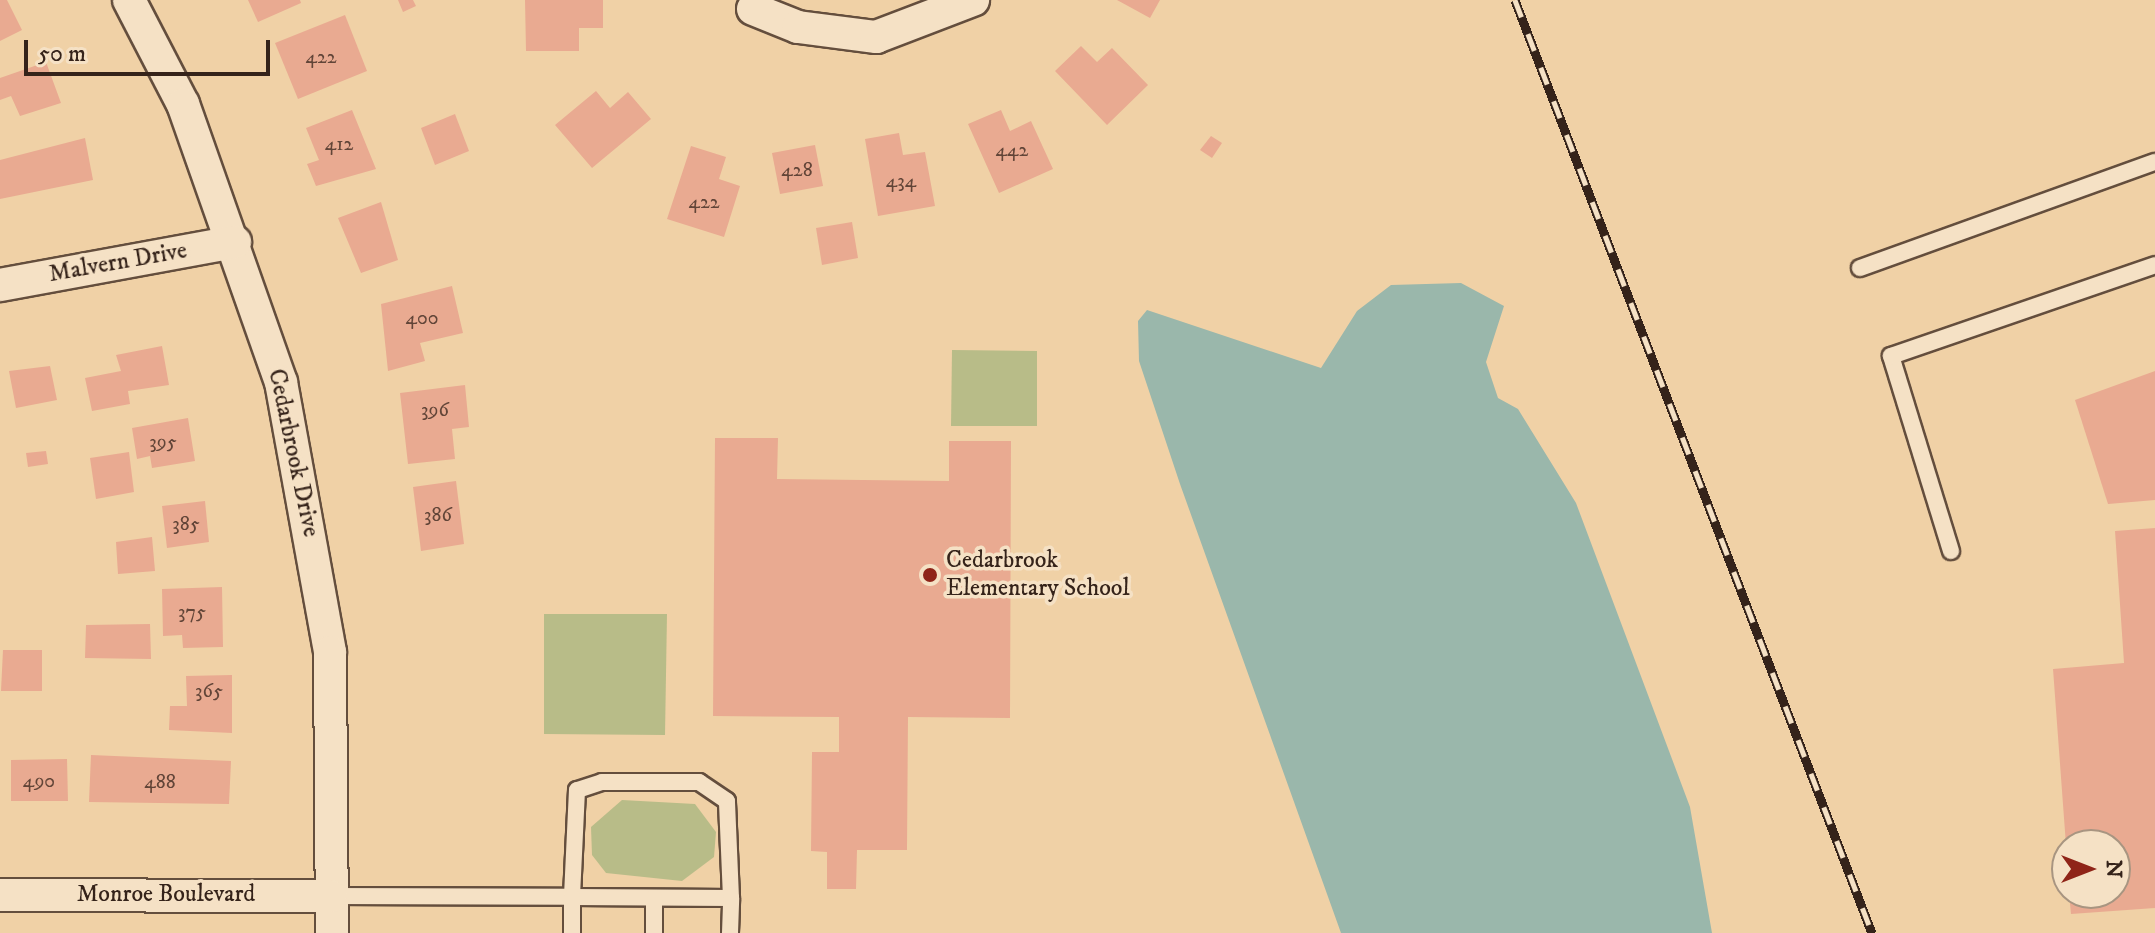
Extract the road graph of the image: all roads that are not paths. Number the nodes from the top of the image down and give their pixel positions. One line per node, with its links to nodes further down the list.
1 (129, 0): 5 (street, Cedarbrook Drive)
2 (973, 0): 3 (street)
3 (753, 9)
4 (2155, 162): 7 (lane)
5 (235, 242): 8 (street, Malvern Drive); 11 (street, Cedarbrook Drive)
6 (2155, 265): 9 (lane)
7 (1860, 268)
8 (0, 285)
9 (1951, 551)
10 (0, 895): 11 (street, Monroe Boulevard)
11 (331, 896): 12 (lane); 15 (street, Cedarbrook Drive)
12 (572, 897): 13 (lane); 14 (lane); 16 (lane)
13 (654, 898): 14 (lane); 17 (lane)
14 (731, 898): 18 (lane)
15 (332, 933)
16 (572, 933)
17 (654, 933)
18 (730, 933)

